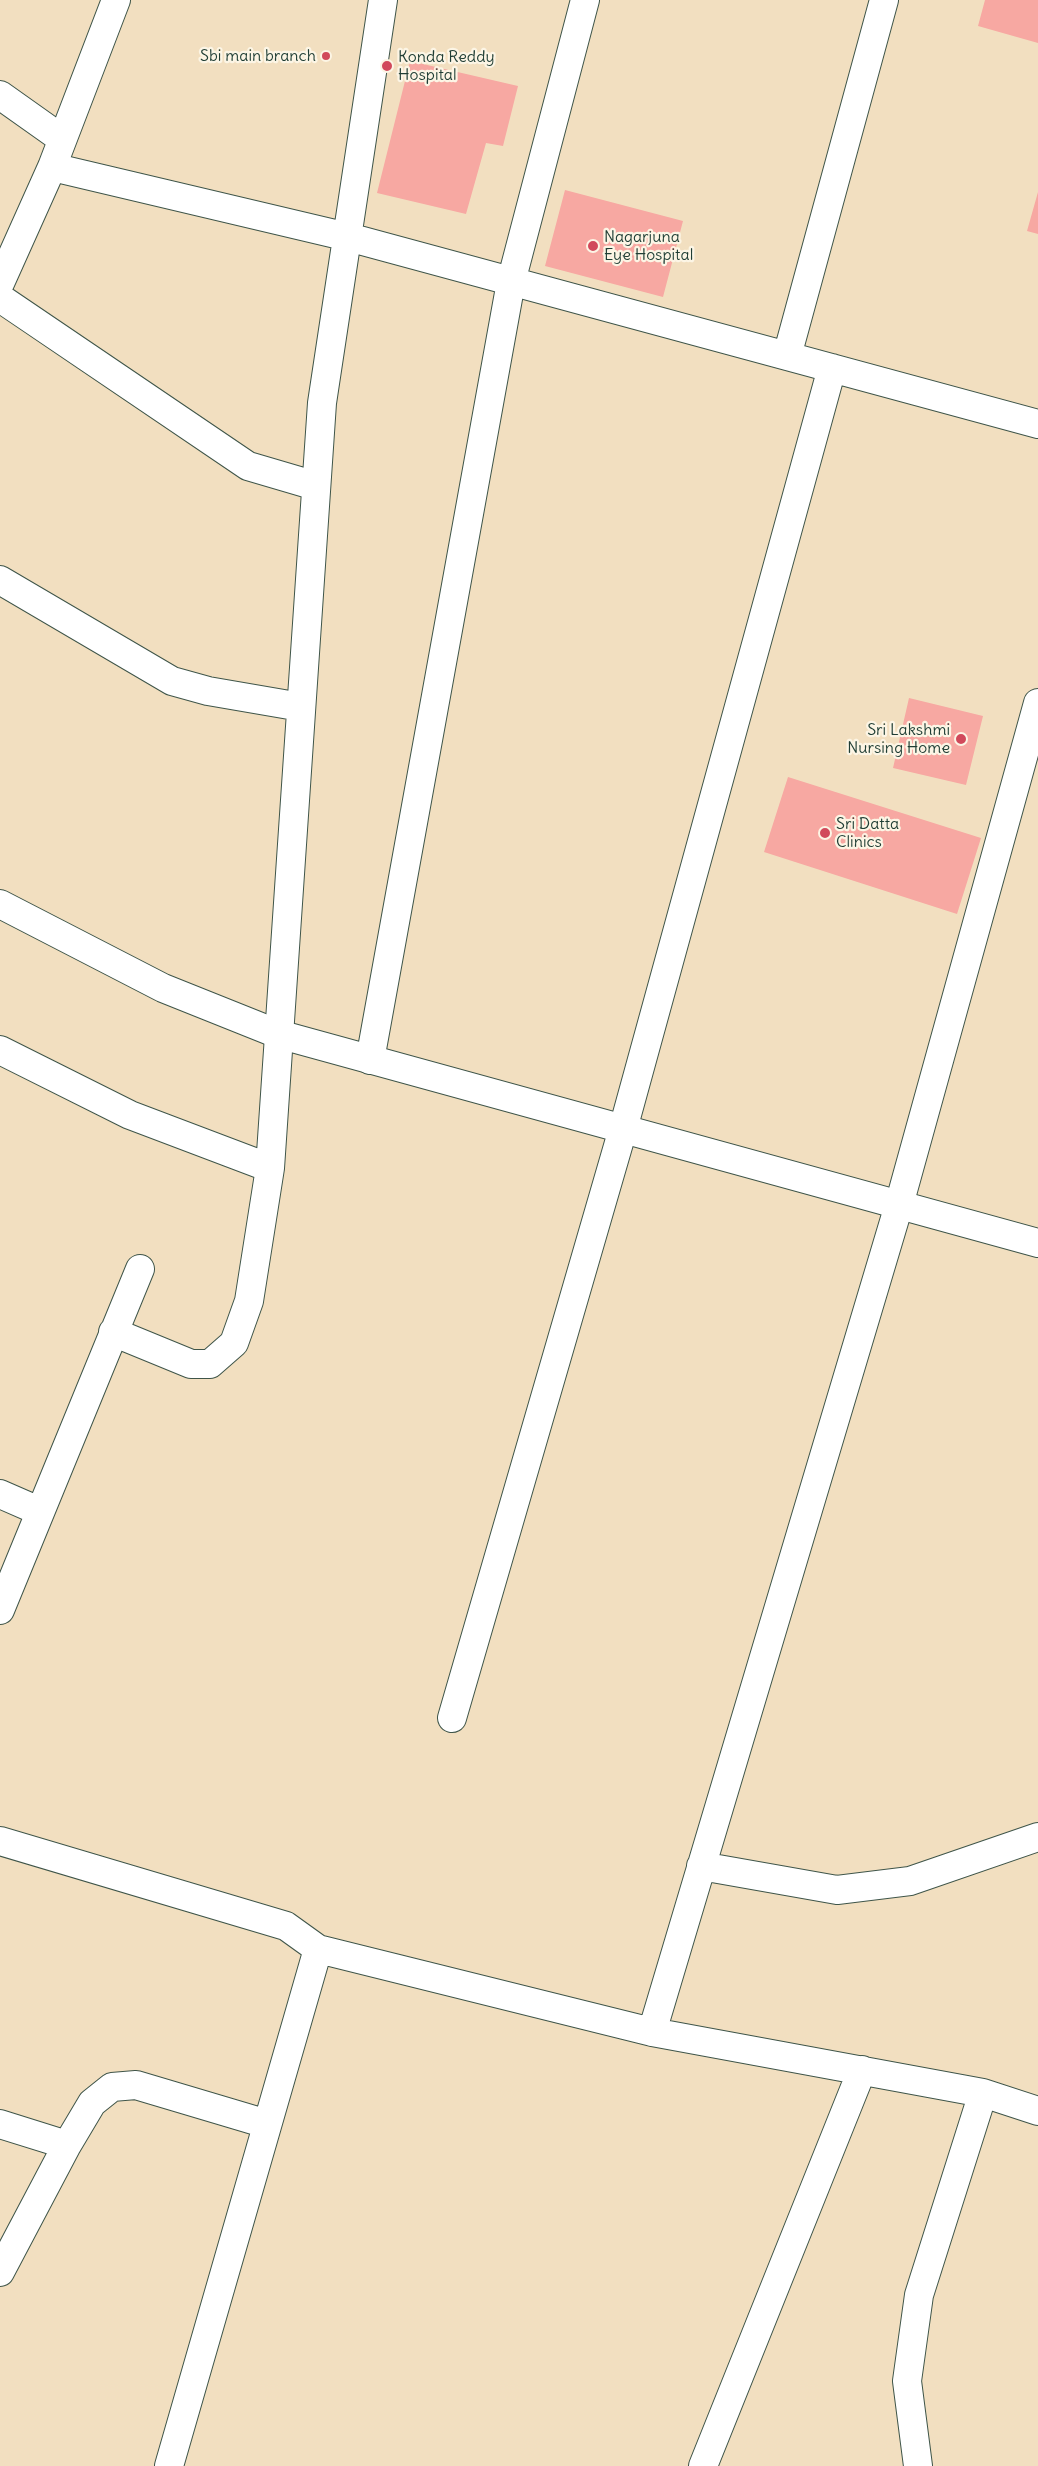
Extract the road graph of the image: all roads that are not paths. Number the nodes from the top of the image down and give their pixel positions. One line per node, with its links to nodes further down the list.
1 (116, 0): 6 (street)
2 (383, 0): 8 (street)
3 (585, 0): 9 (street)
4 (884, 0): 12 (street)
5 (0, 95): 6 (street)
6 (62, 139): 7 (street)
7 (52, 167): 8 (street); 10 (street)
8 (348, 237): 9 (street); 15 (street)
9 (511, 282): 12 (street); 22 (street)
10 (0, 283)
11 (0, 298): 15 (street)
12 (787, 356): 13 (street)
13 (832, 368): 14 (street); 23 (street)
14 (1038, 424)
15 (316, 486): 18 (street)
16 (0, 580): 18 (street)
17 (1038, 704): 25 (street)
18 (301, 707): 20 (street)
19 (0, 904): 20 (street)
20 (278, 1034): 22 (street); 24 (street)
21 (0, 1050): 24 (street)
22 (370, 1060): 23 (street)
23 (624, 1130): 25 (street); 32 (street)
24 (270, 1168): 28 (street)
25 (898, 1205): 26 (street); 35 (street)
26 (1038, 1243)
27 (140, 1268): 28 (street)
28 (113, 1332): 30 (street)
29 (0, 1494): 30 (street)
30 (39, 1511): 31 (street)
31 (0, 1610)
32 (452, 1718)
33 (1038, 1837): 35 (street)
34 (0, 1841): 36 (street)
35 (701, 1866): 37 (street)
36 (318, 1949): 37 (street); 42 (street)
37 (652, 2032): 38 (street)
38 (862, 2070): 39 (street); 46 (street)
39 (983, 2093): 40 (street); 47 (street)
40 (1038, 2111)
41 (0, 2124): 43 (street)
42 (268, 2124): 43 (street); 45 (street)
43 (67, 2145): 44 (street)
44 (0, 2272)
45 (169, 2466)
46 (703, 2466)
47 (918, 2466)

